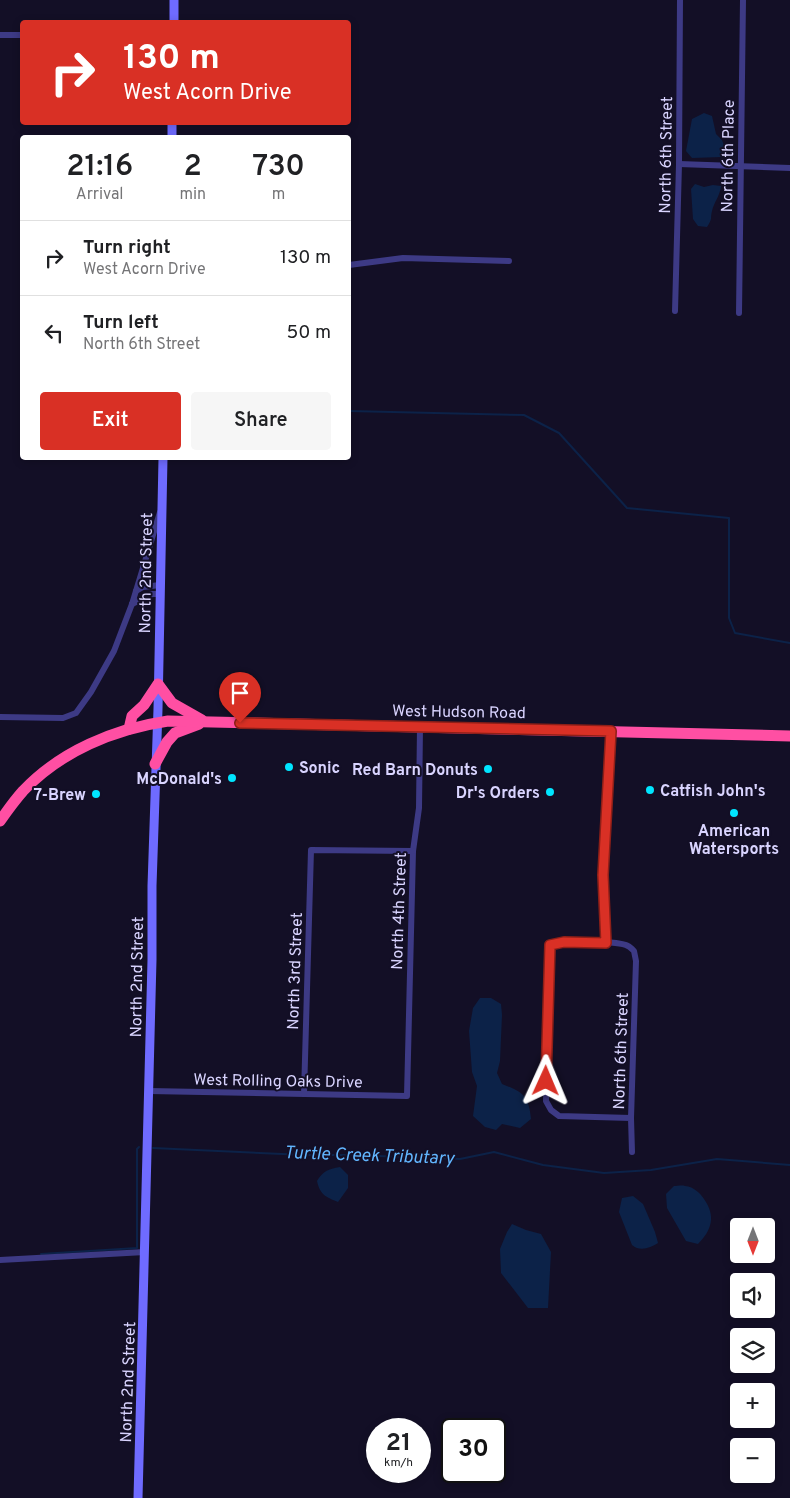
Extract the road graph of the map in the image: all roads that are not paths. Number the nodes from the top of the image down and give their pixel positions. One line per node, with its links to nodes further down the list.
1 (174, 0): 4 (main road)
2 (680, 0): 7 (street, North 6th Street)
3 (743, 0): 8 (street, North 6th Place)
4 (174, 20)
5 (0, 34): 6 (street)
6 (20, 35)
7 (679, 164): 8 (street); 12 (street, North 6th Street)
8 (741, 167): 9 (street); 13 (street, North 6th Place)
9 (790, 168)
10 (509, 261): 11 (street)
11 (351, 265)
12 (675, 311)
13 (739, 313)
14 (163, 460): 15 (main road, North 2nd Street)
15 (162, 506): 16 (main road, North 2nd Street); 17 (street)
16 (160, 589): 17 (street); 18 (street); 19 (main road, North 2nd Street)
17 (136, 591): 18 (street)
18 (132, 604): 20 (street)
19 (158, 684): 21 (highway); 22 (main road, North 2nd Street); 24 (highway)
20 (0, 717)
21 (206, 721): 22 (highway, West Hudson Road); 23 (highway, West Hudson Road); 27 (highway)
22 (156, 723): 24 (highway, West Hudson Road); 27 (main road, North 2nd Street)
23 (420, 727): 25 (highway, West Hudson Road); 29 (street, North 4th Street)
24 (129, 730): 28 (highway, West Hudson Road)
25 (611, 731): 26 (highway, West Hudson Road); 30 (street)
26 (790, 736)
27 (155, 764): 31 (main road, North 2nd Street)
28 (0, 821)
29 (413, 851): 32 (street, North 3rd Street); 33 (street, North 4th Street)
30 (606, 943): 34 (street, North 6th Street); 34 (street)
31 (148, 1091): 32 (street, West Rolling Oaks Drive); 36 (main road, North 2nd Street)
32 (304, 1094): 33 (street, West Rolling Oaks Drive)
33 (407, 1096)
34 (631, 1118): 35 (street, North 6th Street)
35 (632, 1152)
36 (145, 1252): 37 (street); 38 (main road, North 2nd Street)
37 (0, 1260)
38 (138, 1498)

